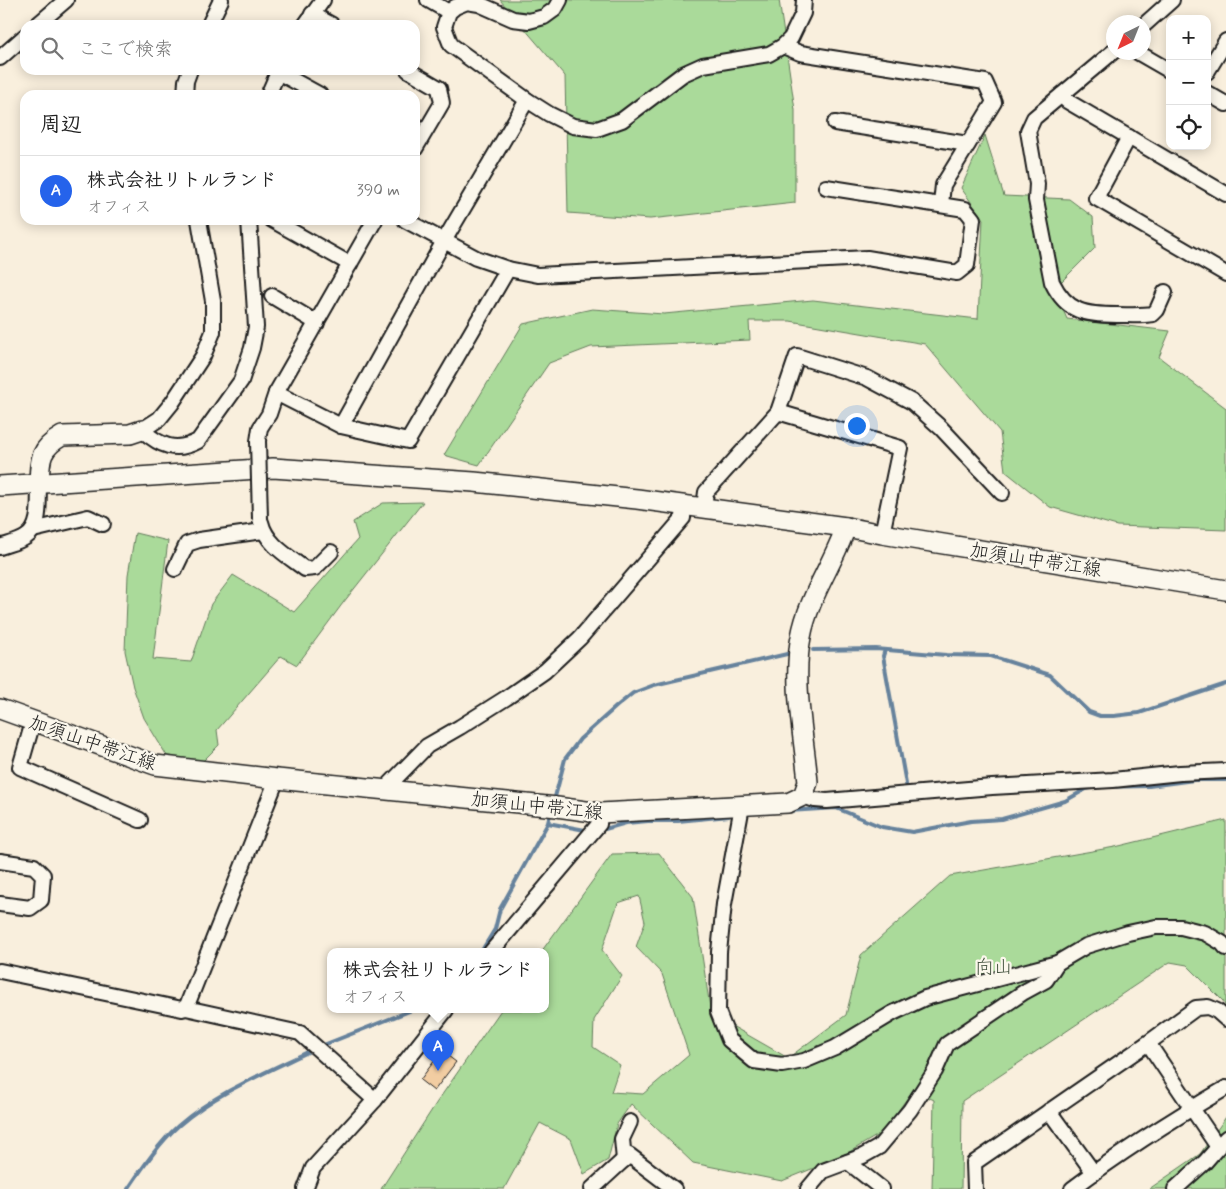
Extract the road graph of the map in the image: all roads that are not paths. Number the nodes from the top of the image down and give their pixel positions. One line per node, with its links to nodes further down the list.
1 (66, 0): 11 (street)
2 (221, 0): 12 (street)
3 (323, 0): 9 (street)
4 (428, 0): 8 (street)
5 (560, 0): 8 (street)
6 (804, 0): 15 (street)
7 (1172, 0): 10 (street)
8 (449, 12): 30 (street)
9 (309, 19)
10 (1151, 19)
11 (43, 20)
12 (211, 20)
13 (20, 40): 17 (street)
14 (1226, 41): 19 (street)
15 (783, 46): 30 (street); 35 (street)
16 (1106, 57): 28 (street)
17 (0, 58)
18 (1151, 60): 20 (street)
19 (1211, 65)
20 (1166, 69)
21 (188, 75): 25 (street)
22 (276, 75): 26 (street)
23 (285, 75): 27 (street)
24 (417, 75): 34 (street)
25 (185, 90)
26 (270, 90)
27 (311, 90)
28 (1062, 95): 33 (street); 48 (street)
29 (1211, 95): 31 (street)
30 (527, 100): 44 (street)
31 (1226, 104)
32 (835, 123): 35 (street)
33 (1129, 137): 37 (street); 47 (street)
34 (420, 139)
35 (968, 144): 38 (street)
36 (826, 188): 38 (street)
37 (1226, 194)
38 (941, 204): 46 (street)
39 (200, 225): 54 (street)
40 (249, 225): 54 (street)
41 (281, 225): 45 (street)
42 (372, 225): 45 (street)
43 (414, 225): 44 (street)
44 (444, 241): 46 (street); 53 (street)
45 (350, 264): 50 (street)
46 (508, 269): 53 (street)
47 (1226, 274)
48 (1165, 292)
49 (272, 296): 50 (street)
50 (317, 323): 51 (street)
51 (276, 393): 53 (street); 61 (street, bridge)
52 (778, 412): 57 (street); 59 (street); 64 (street)
53 (341, 426)
54 (142, 430): 55 (main road)
55 (39, 484): 56 (main road, 加須山中帯江線); 58 (main road, 加須山中帯江線); 63 (street)
56 (0, 486)
57 (1002, 493)
58 (684, 505): 59 (main road, 加須山中帯江線); 73 (street)
59 (704, 507): 62 (main road, 加須山中帯江線)
60 (103, 524): 63 (street)
61 (261, 525): 66 (street); 67 (street)
62 (846, 527): 64 (main road, 加須山中帯江線); 74 (main road)
63 (33, 530): 65 (street)
64 (882, 534): 68 (main road, 加須山中帯江線)
65 (0, 547)
66 (331, 552)
67 (175, 569)
68 (1226, 590)
69 (0, 709): 70 (main road, 加須山中帯江線)
70 (33, 722): 72 (main road, 加須山中帯江線); 77 (street)
71 (1226, 771): 74 (street)
72 (278, 779): 73 (main road, 加須山中帯江線); 84 (street)
73 (385, 789): 76 (main road, 加須山中帯江線)
74 (803, 796): 75 (main road, 加須山中帯江線)
75 (742, 806): 76 (main road, 加須山中帯江線); 82 (street)
76 (600, 813): 80 (street)
77 (140, 820)
78 (0, 861): 79 (street)
79 (0, 904)
80 (494, 948)
81 (1226, 948): 82 (street)
82 (1057, 962): 95 (street)
83 (0, 971): 84 (street)
84 (186, 1008): 89 (street)
85 (444, 1013): 89 (street)
86 (1226, 1019): 87 (street)
87 (1148, 1043): 90 (street); 91 (street)
88 (1226, 1088): 90 (street)
89 (375, 1100): 97 (street)
90 (1192, 1108): 93 (street); 96 (street)
91 (1049, 1111): 96 (street); 102 (street)
92 (630, 1122): 94 (street)
93 (1222, 1142): 104 (street)
94 (624, 1160): 98 (street); 99 (street)
95 (848, 1162): 100 (street); 101 (street)
96 (1094, 1173): 103 (street)
97 (309, 1186)
98 (592, 1189)
99 (674, 1189)
100 (808, 1189)
101 (882, 1189)
102 (975, 1189)
103 (1072, 1189)
104 (1175, 1189)

